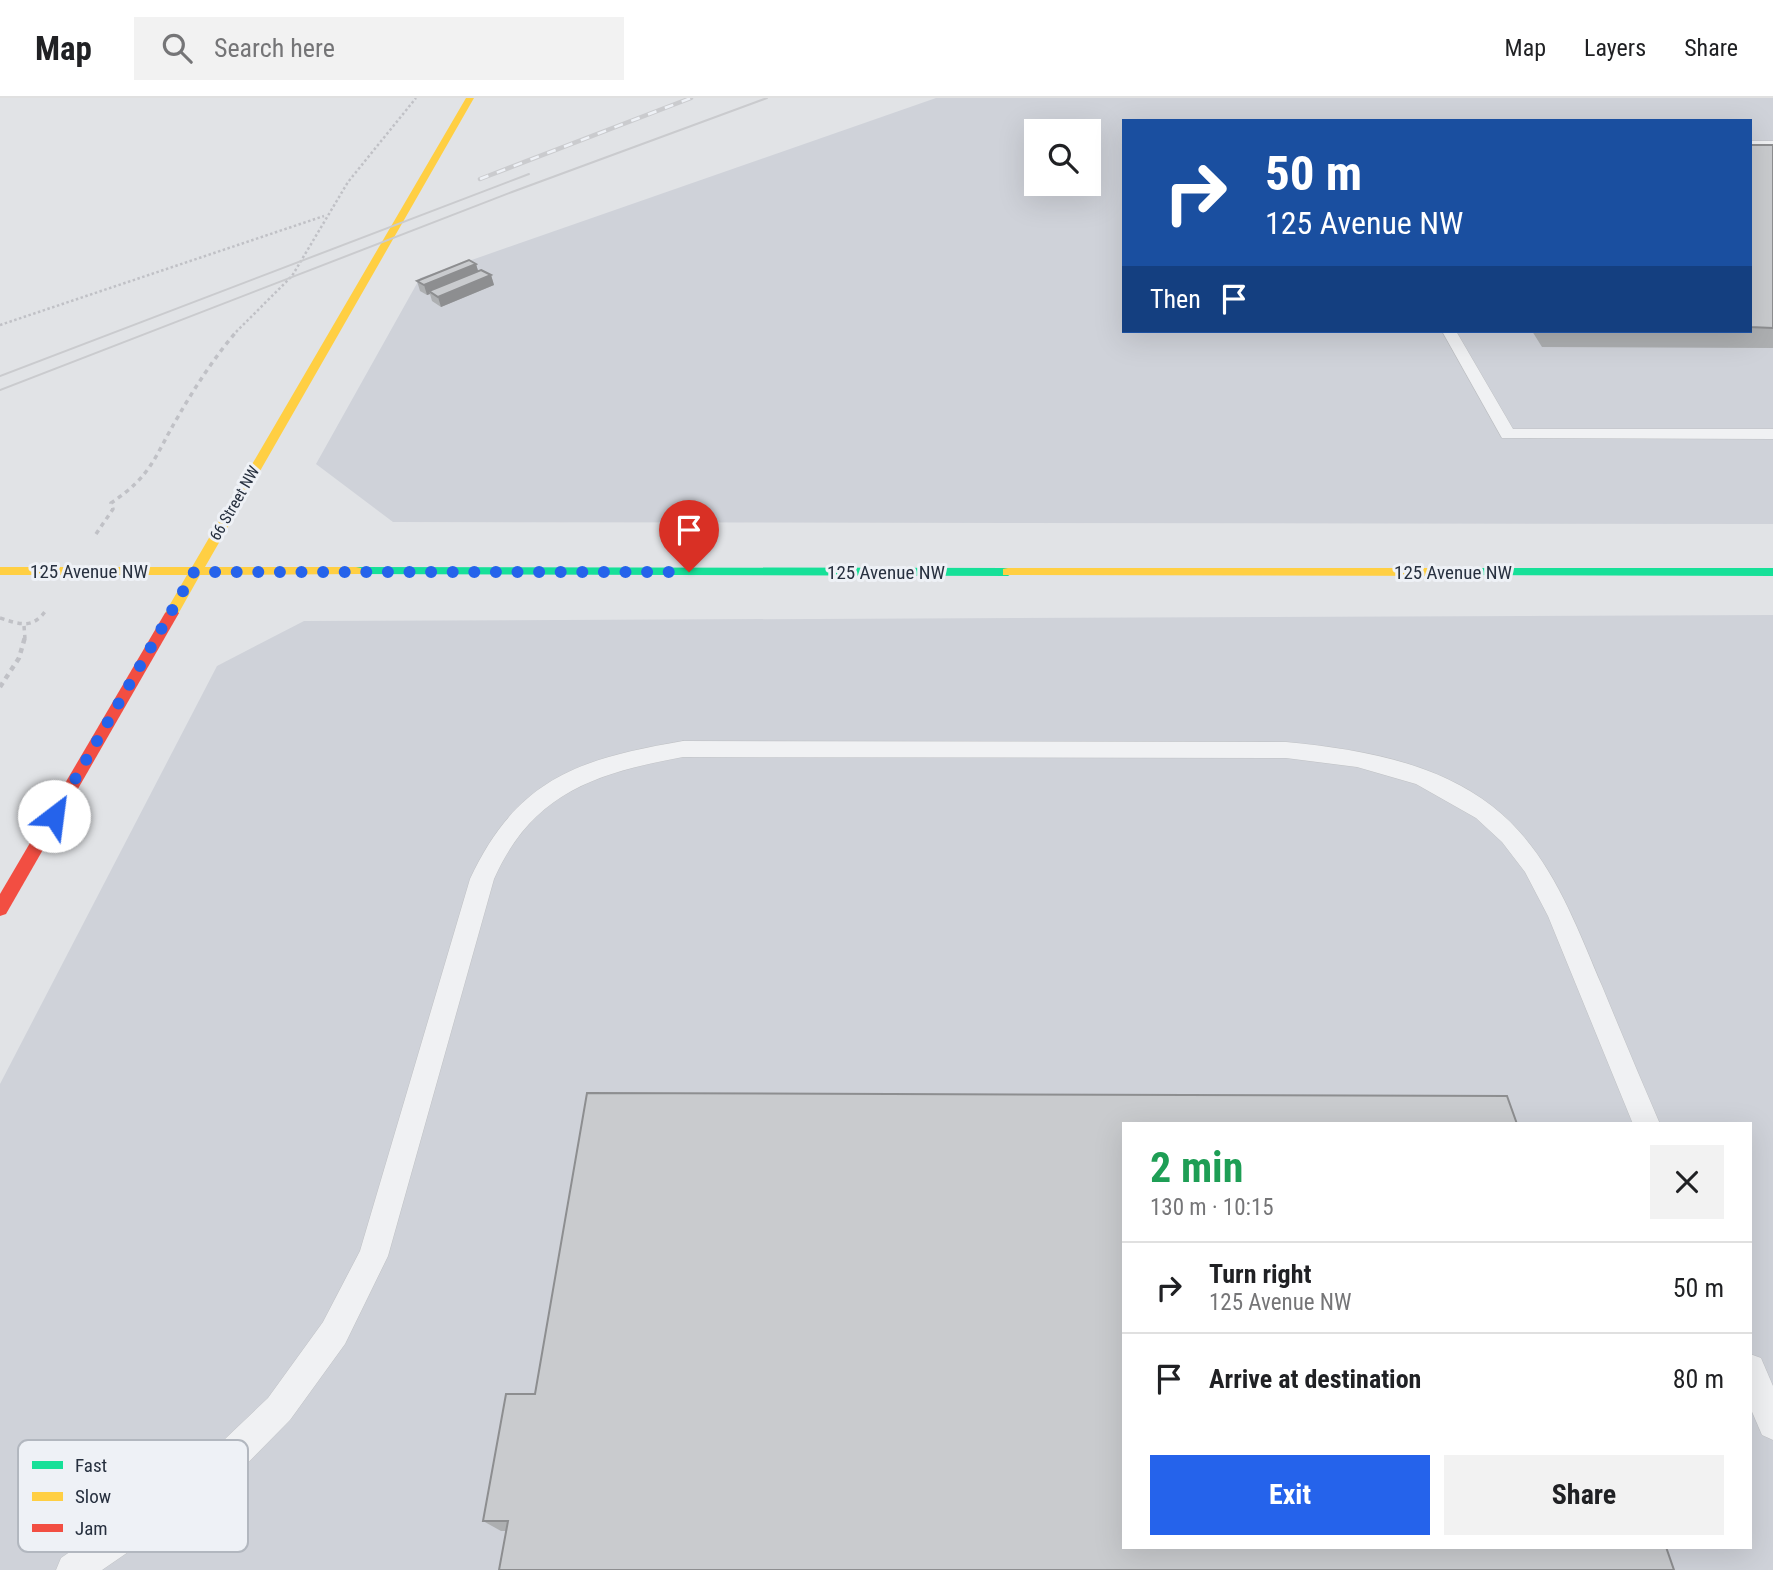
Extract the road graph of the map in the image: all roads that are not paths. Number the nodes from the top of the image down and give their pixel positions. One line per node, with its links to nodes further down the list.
1 (470, 98): 7 (street, 66 Street NW)
2 (1752, 145): 3 (lane)
3 (1773, 145)
4 (1450, 333): 5 (lane)
5 (1773, 434)
6 (0, 571): 7 (street, 125 Avenue NW)
7 (194, 572): 8 (street, 125 Avenue NW); 9 (street, 66 Street NW)
8 (1773, 572)
9 (0, 909)
10 (1646, 1122): 13 (lane)
11 (1752, 1374): 12 (lane)
12 (1773, 1424)
13 (248, 1440)
14 (99, 1552): 15 (lane)
15 (73, 1570)

